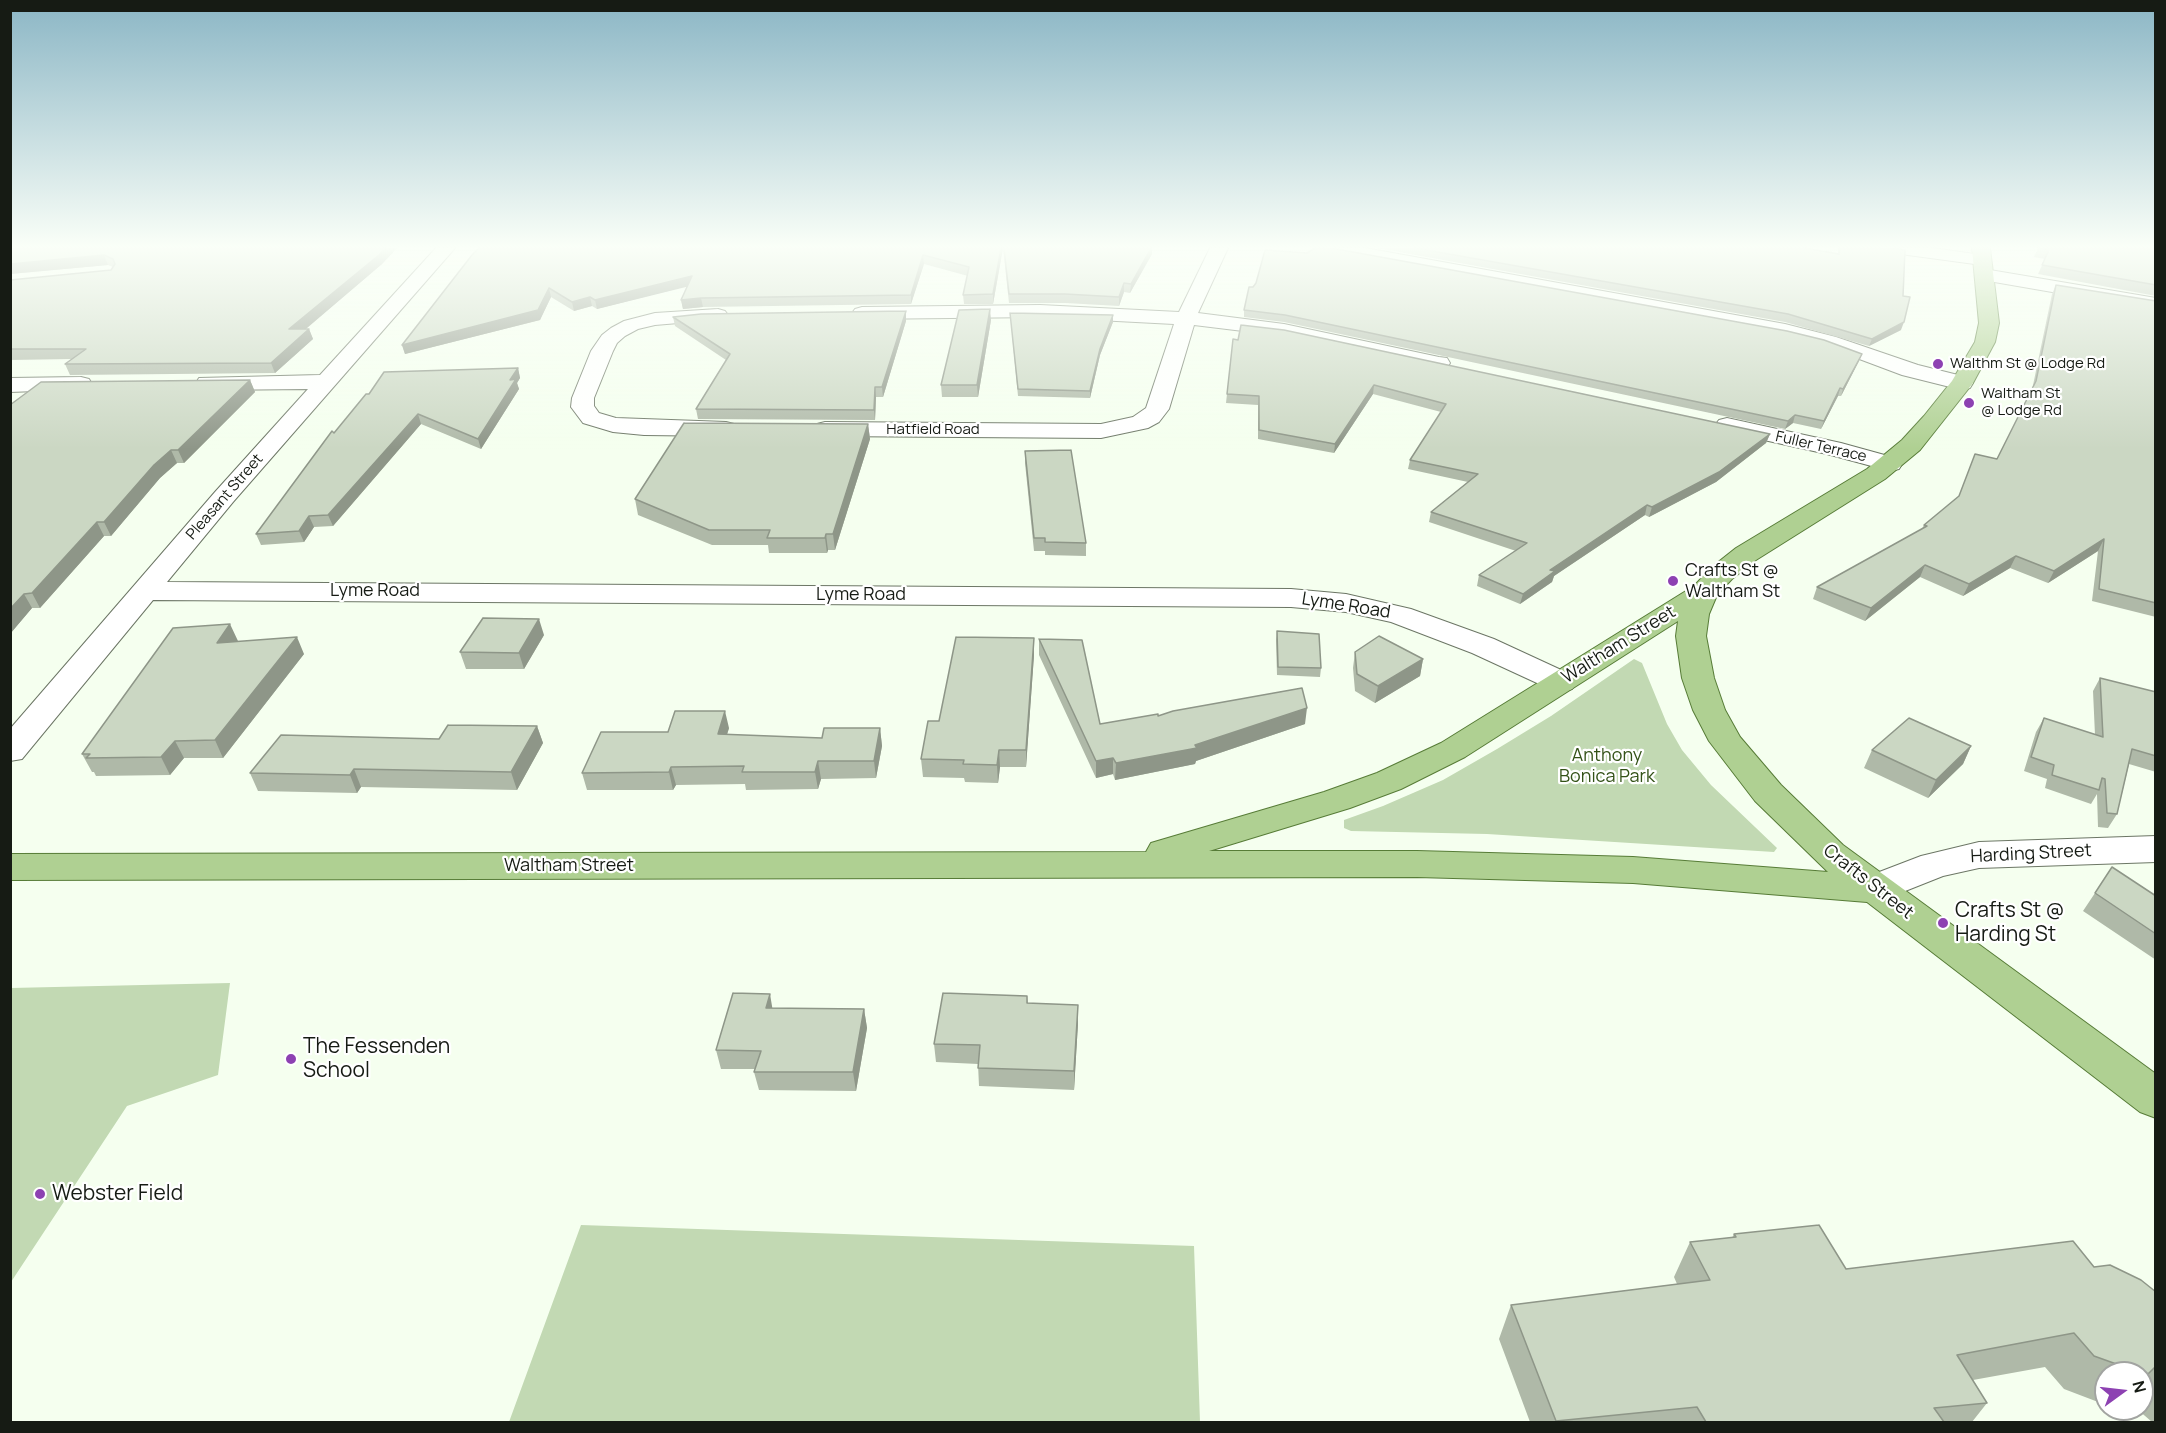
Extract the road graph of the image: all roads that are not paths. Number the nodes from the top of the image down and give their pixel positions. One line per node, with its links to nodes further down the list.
1 (387, 315): 9 (street, Pleasant Street)
2 (738, 315): 15 (street)
3 (1121, 315): 7 (street)
4 (1187, 315): 7 (street, Hatfield Road)
5 (1702, 315): 10 (street)
6 (1988, 315): 10 (main road, Waltham Street)
7 (1186, 318): 8 (street); 16 (street, Hatfield Road)
8 (1458, 367)
9 (327, 382): 12 (street); 18 (street, Pleasant Street)
10 (1962, 383): 17 (main road, Waltham Street)
11 (104, 384): 13 (street)
12 (186, 384)
13 (10, 385)
14 (1703, 420): 17 (street, Fuller Terrace)
15 (749, 429)
16 (808, 429)
17 (1890, 464): 19 (main road, Waltham Street)
18 (146, 591): 20 (street, Lyme Road); 21 (street, Pleasant Street)
19 (1704, 592): 20 (main road, Waltham Street); 25 (main road, Crafts Street)
20 (1562, 682): 23 (main road, Waltham Street)
21 (10, 751)
22 (2156, 849): 25 (street, Harding Street)
23 (1128, 863): 24 (main road, Waltham Street); 25 (main road, Waltham Street)
24 (10, 867)
25 (1875, 889): 26 (main road, Crafts Street)
26 (2156, 1099)

